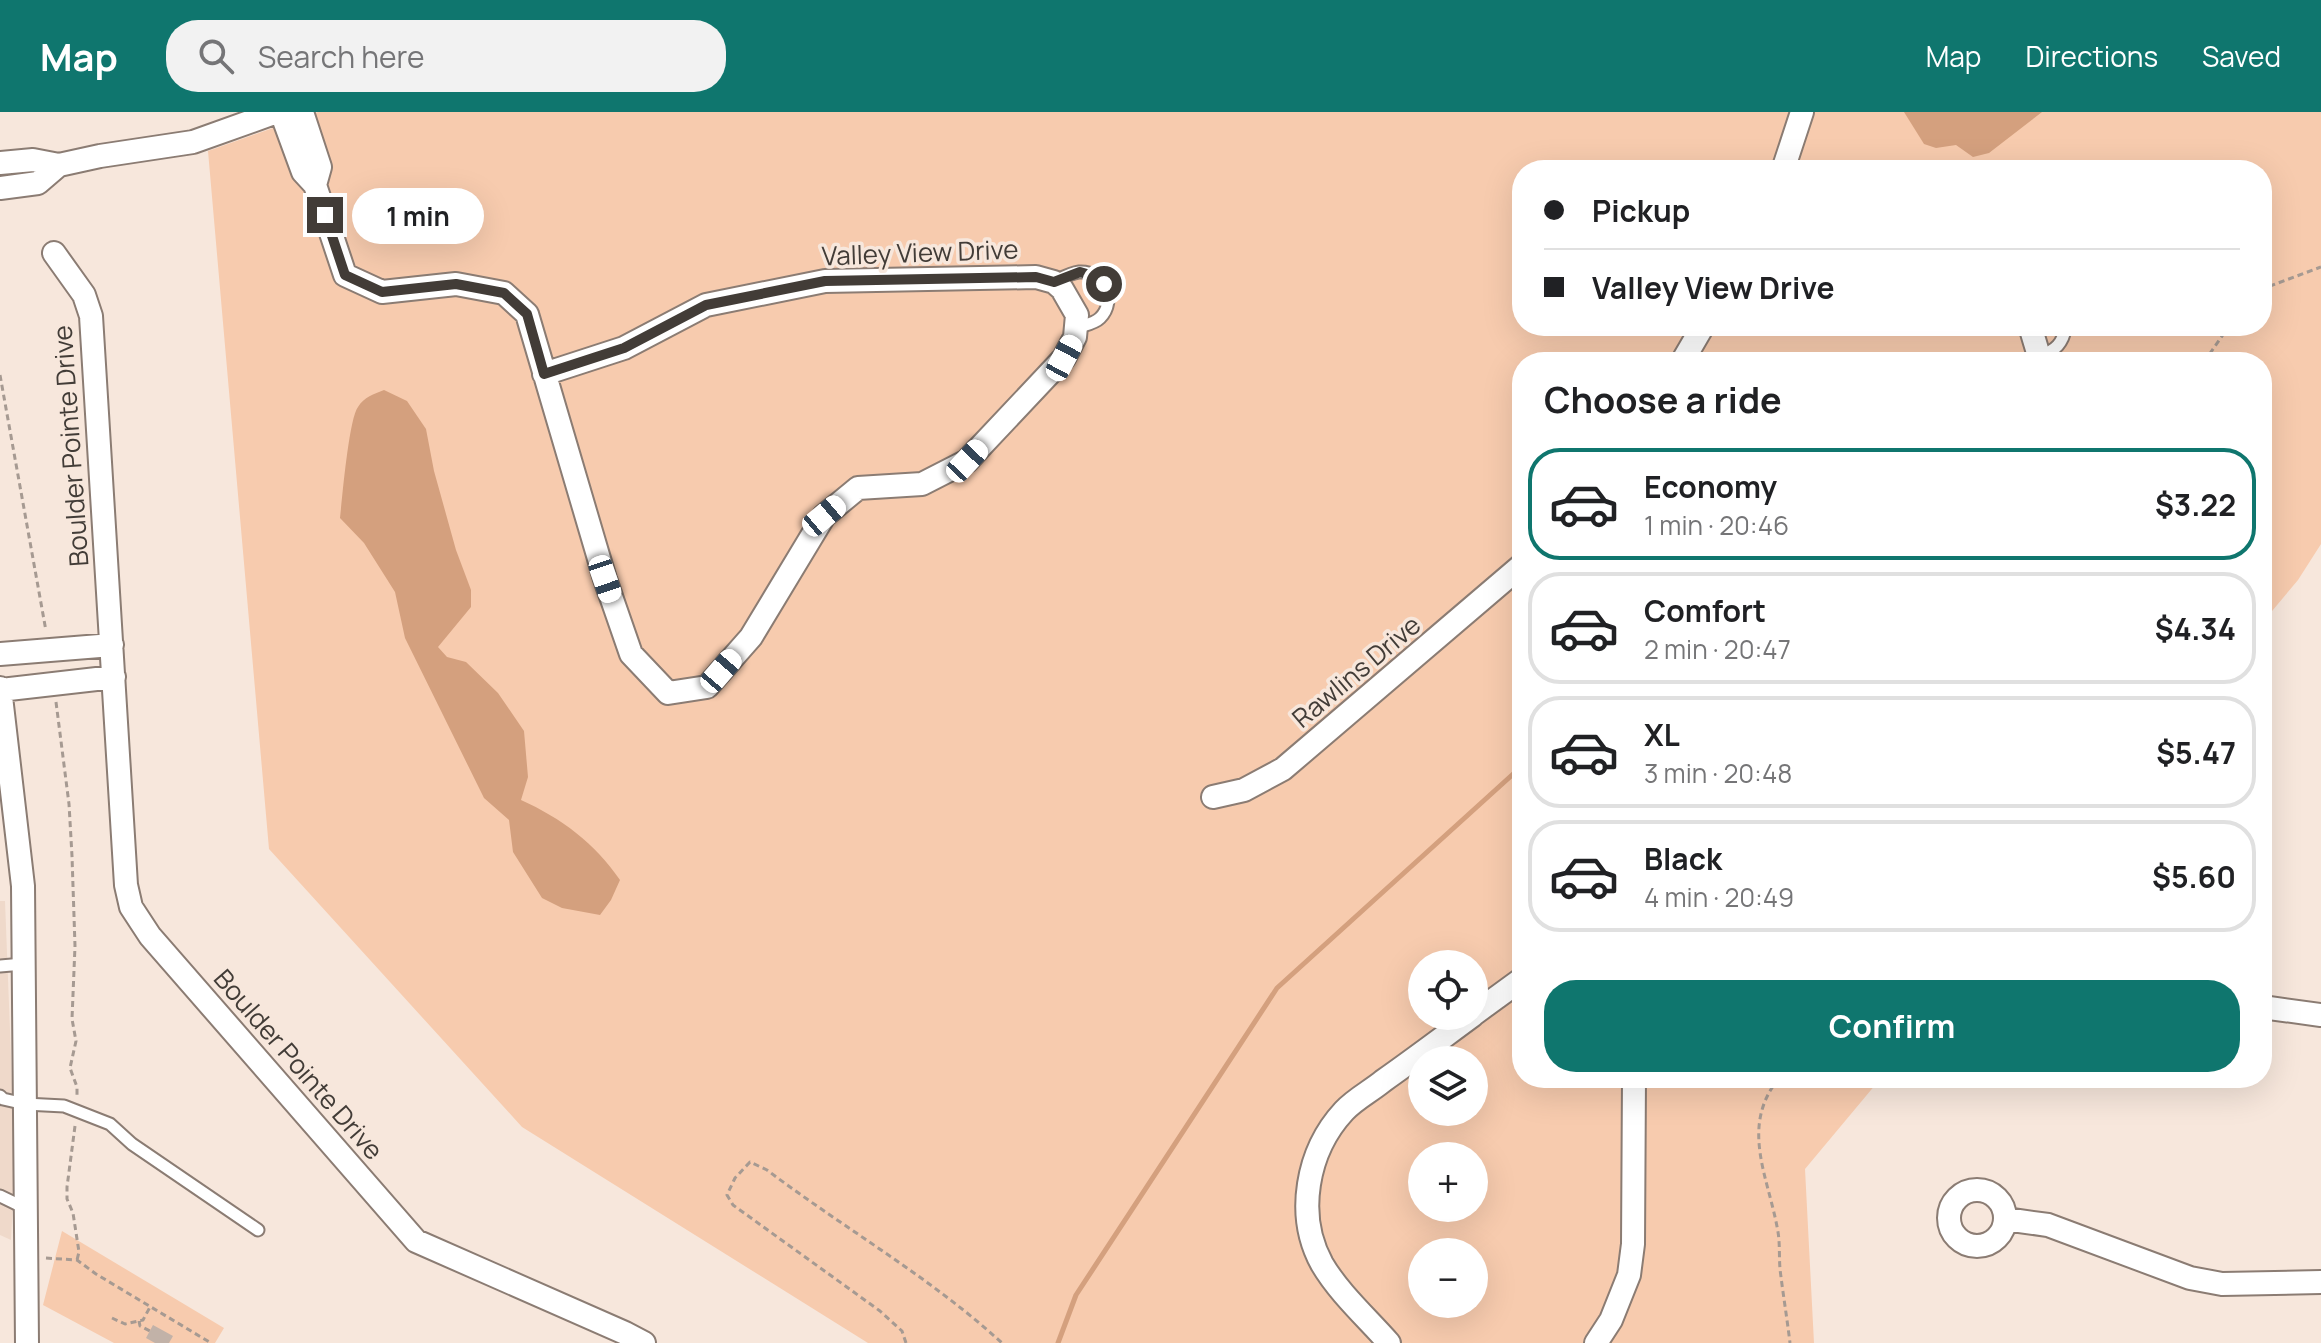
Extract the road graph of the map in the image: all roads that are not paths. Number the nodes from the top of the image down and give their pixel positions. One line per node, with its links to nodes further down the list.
1 (279, 112): 6 (street); 7 (street)
2 (302, 112): 7 (street)
3 (1802, 112): 4 (street)
4 (1786, 160)
5 (0, 163): 6 (street)
6 (59, 165): 8 (street)
7 (315, 185): 14 (street)
8 (0, 188)
9 (54, 253): 16 (street, Boulder Pointe Drive)
10 (1054, 282): 11 (street); 11 (lane); 14 (street, Valley View Drive)
11 (1076, 328): 14 (street)
12 (2064, 336): 13 (lane)
13 (2051, 352)
14 (544, 374)
15 (1512, 574): 20 (street, Rawlins Drive)
16 (112, 645): 17 (street); 18 (street, Boulder Pointe Drive)
17 (0, 654)
18 (114, 677): 19 (street); 39 (street, Boulder Pointe Drive)
19 (0, 689): 22 (street)
20 (1213, 797)
21 (0, 886): 22 (street)
22 (23, 886): 23 (street)
23 (23, 964): 24 (lane); 32 (street)
24 (0, 966)
25 (1512, 986): 26 (street)
26 (1488, 1004)
27 (2272, 1008): 28 (street)
28 (2321, 1015)
29 (1453, 1030): 40 (street)
30 (1634, 1088): 41 (street)
31 (0, 1096): 32 (lane)
32 (25, 1104): 34 (street); 36 (lane)
33 (0, 1196): 34 (lane)
34 (27, 1209): 38 (street)
35 (2005, 1219): 37 (street)
36 (258, 1230)
37 (2321, 1282)
38 (27, 1343)
39 (644, 1343)
40 (1389, 1343)
41 (1596, 1343)

